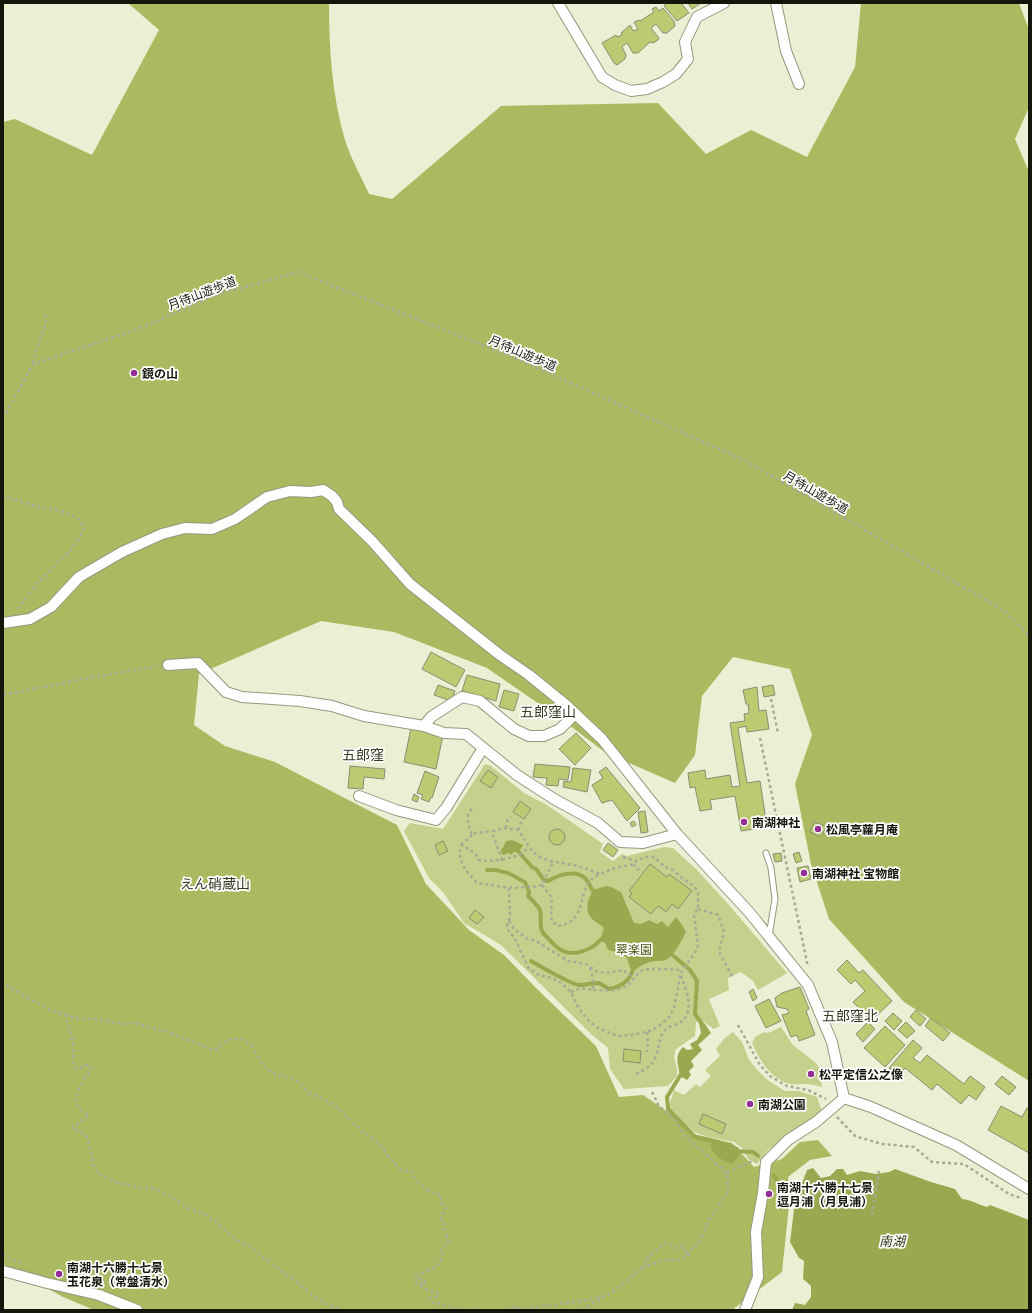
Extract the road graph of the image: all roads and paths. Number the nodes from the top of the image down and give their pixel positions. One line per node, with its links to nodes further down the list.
1 (558, 3): 2 (street)
2 (724, 3)
3 (776, 3): 4 (street)
4 (799, 84)
5 (45, 311): 6 (path)
6 (33, 364): 7 (path); 10 (path, 月待山遊歩道)
7 (3, 418)
8 (3, 496): 9 (path)
9 (6, 623): 14 (street)
10 (1029, 635)
11 (168, 665): 12 (path); 15 (street)
12 (3, 695)
13 (771, 699): 16 (path)
14 (575, 714): 15 (street); 26 (street)
15 (424, 726): 18 (street)
16 (778, 733)
17 (760, 738): 49 (path)
18 (483, 748): 19 (street); 26 (street)
19 (359, 796)
20 (472, 809): 27 (path)
21 (511, 817): 23 (path)
22 (522, 821): 24 (path)
23 (506, 828): 24 (path); 25 (path)
24 (518, 830): 29 (path)
25 (493, 831): 27 (path); 32 (path)
26 (677, 834): 42 (street)
27 (472, 835): 28 (path)
28 (461, 846): 32 (path); 39 (path)
29 (528, 847): 32 (path); 34 (path)
30 (766, 853): 42 (lane)
31 (623, 858): 33 (path)
32 (502, 860)
33 (636, 861): 35 (path); 40 (path)
34 (553, 862): 37 (path); 38 (path)
35 (634, 864): 36 (path); 37 (path)
36 (641, 870)
37 (600, 874): 38 (path)
38 (542, 884): 39 (path)
39 (509, 888): 41 (path)
40 (698, 909): 44 (path); 46 (path)
41 (509, 920): 43 (path); 51 (path)
42 (769, 937): 49 (street)
43 (590, 967): 47 (path); 50 (path)
44 (682, 970): 45 (path); 47 (path)
45 (680, 974): 54 (path); 56 (path)
46 (732, 976)
47 (633, 978): 50 (path)
48 (6, 985): 52 (path)
49 (808, 985): 58 (street)
50 (593, 989): 51 (path)
51 (570, 992): 54 (path)
52 (64, 1013): 70 (path); 71 (path)
53 (738, 1025): 58 (path)
54 (646, 1032): 55 (path)
55 (647, 1052)
56 (636, 1074)
57 (652, 1092): 61 (path)
58 (837, 1104): 59 (street); 62 (street); 63 (path)
59 (766, 1162): 61 (path); 76 (street)
60 (879, 1171): 64 (path)
61 (727, 1174): 65 (path)
62 (1029, 1188)
63 (1022, 1199)
64 (872, 1215)
65 (692, 1251): 66 (path); 66 (path)
66 (641, 1269): 68 (path)
67 (3, 1270): 69 (street)
68 (606, 1296): 74 (path); 75 (path)
69 (137, 1310)
70 (340, 1310)
71 (479, 1310)
72 (506, 1310): 73 (path)
73 (520, 1310)
74 (525, 1310)
75 (582, 1310)
76 (745, 1310)

